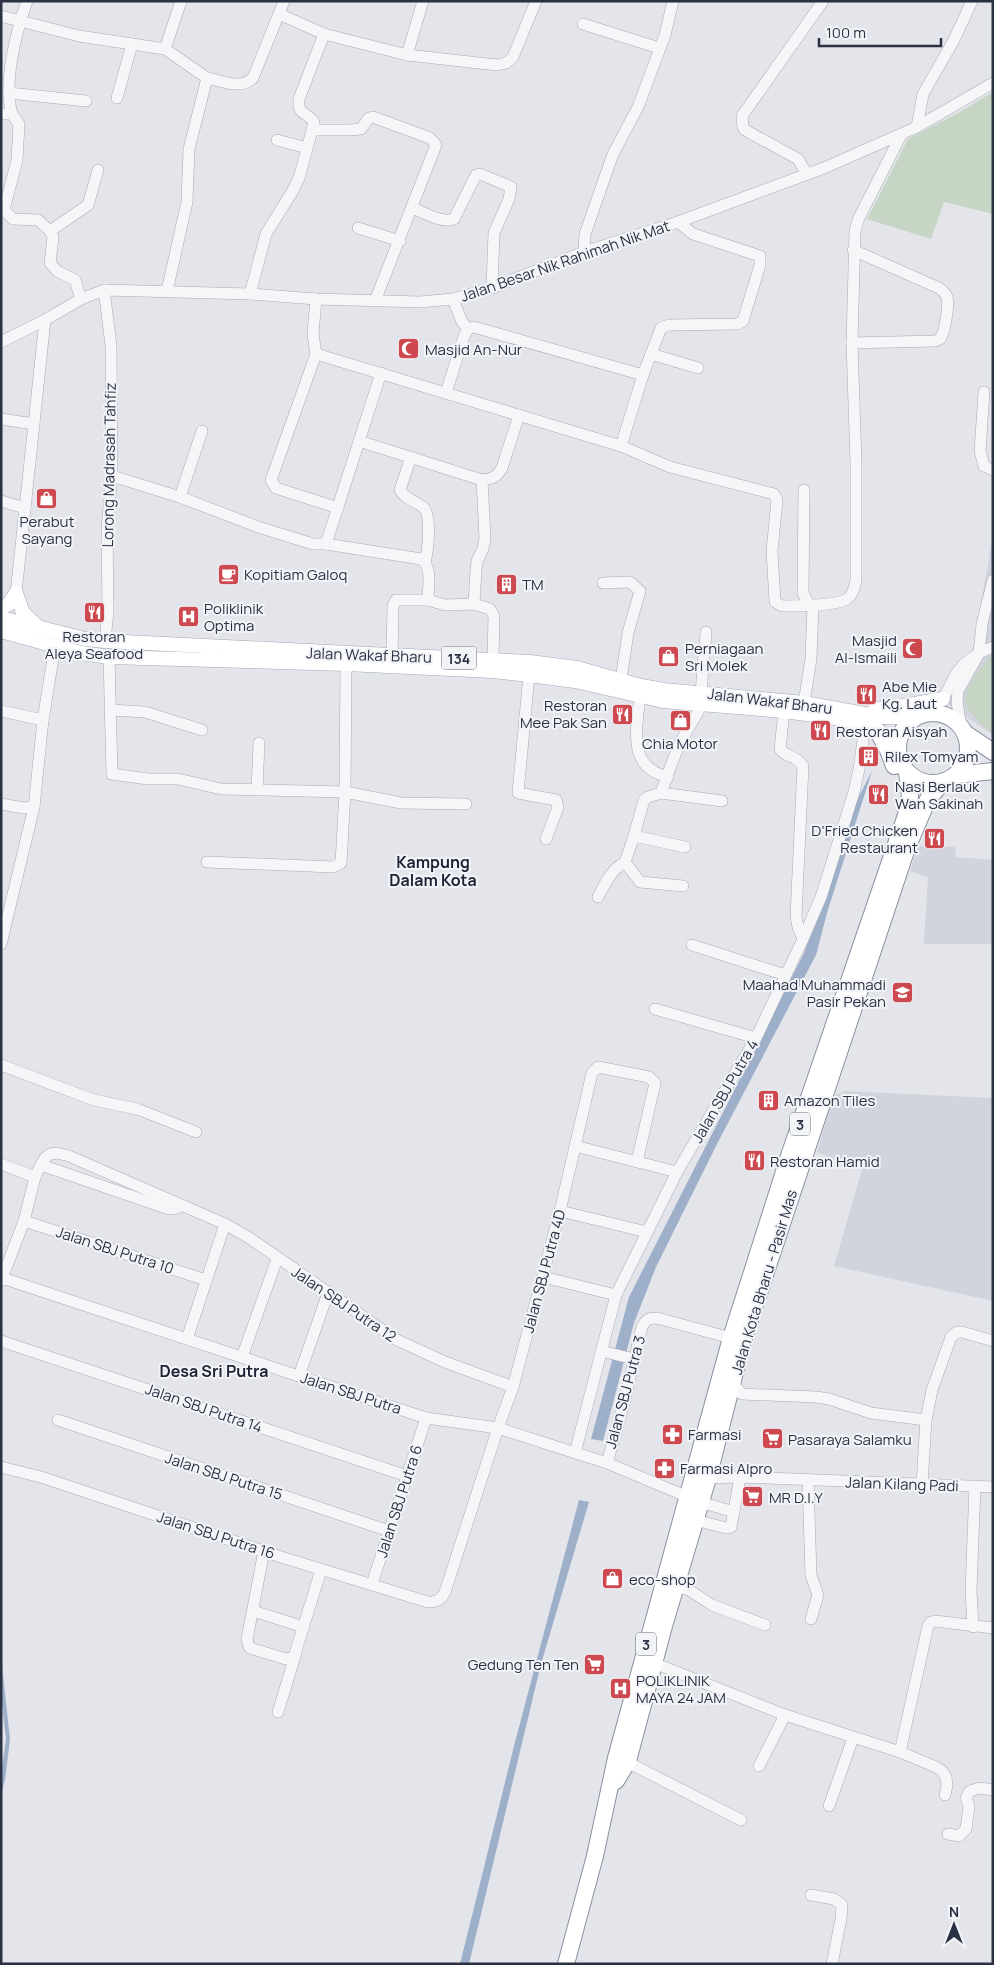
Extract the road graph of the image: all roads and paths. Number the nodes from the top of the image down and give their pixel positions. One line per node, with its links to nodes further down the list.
1 (27, 1): 11 (street)
2 (181, 1): 16 (street)
3 (284, 1): 9 (street)
4 (423, 1): 17 (street)
5 (536, 1): 17 (street)
6 (673, 1): 15 (street)
7 (823, 1): 30 (street)
8 (972, 1): 24 (street)
9 (279, 14): 13 (street); 18 (street)
10 (1, 16): 11 (street)
11 (21, 22): 14 (street); 20 (street)
12 (583, 24): 15 (street)
13 (324, 34): 17 (street); 25 (street)
14 (132, 44): 16 (street); 21 (street)
15 (660, 48): 37 (street)
16 (164, 49): 18 (street)
17 (406, 56)
18 (207, 78): 40 (street)
19 (993, 83): 24 (street, Jalan Besar Nik Rahimah Nik Mat)
20 (9, 93): 22 (street); 23 (street)
21 (117, 98)
22 (86, 102)
23 (7, 114): 34 (street)
24 (918, 127): 26 (street, Jalan Besar Nik Rahimah Nik Mat)
25 (312, 130): 28 (street); 31 (street)
26 (901, 135): 30 (street, Jalan Besar Nik Rahimah Nik Mat); 36 (street)
27 (277, 140): 28 (street)
28 (308, 148): 41 (street)
29 (98, 170): 34 (street)
30 (807, 174): 32 (street, Jalan Besar Nik Rahimah Nik Mat)
31 (412, 208): 35 (street); 38 (street)
32 (678, 222): 37 (street, Jalan Besar Nik Rahimah Nik Mat); 51 (street)
33 (358, 228): 35 (street)
34 (50, 231): 42 (street)
35 (400, 241): 45 (street)
36 (853, 250): 49 (street); 49 (street)
37 (584, 252): 38 (street, Jalan Besar Nik Rahimah Nik Mat)
38 (492, 288): 44 (street, Jalan Besar Nik Rahimah Nik Mat)
39 (104, 290): 40 (street, Jalan Besar Nik Rahimah Nik Mat); 42 (street, Jalan Besar Nik Rahimah Nik Mat); 65 (street, Lorong Madrasah Tahfiz)
40 (167, 291): 41 (street, Jalan Besar Nik Rahimah Nik Mat)
41 (250, 294): 43 (street, Jalan Besar Nik Rahimah Nik Mat)
42 (80, 298): 46 (street, Jalan Besar Nik Rahimah Nik Mat)
43 (316, 299): 45 (street, Jalan Besar Nik Rahimah Nik Mat); 50 (street)
44 (453, 299): 45 (street, Jalan Besar Nik Rahimah Nik Mat); 47 (street)
45 (375, 301)
46 (45, 320): 48 (street, Jalan Besar Nik Rahimah Nik Mat); 59 (street)
47 (468, 329): 54 (street); 56 (street)
48 (1, 342)
49 (852, 343): 79 (street)
50 (316, 354): 53 (street); 71 (street)
51 (651, 354): 52 (street); 54 (street)
52 (698, 368)
53 (381, 373): 56 (street); 61 (street)
54 (643, 376): 62 (street)
55 (984, 392): 64 (street)
56 (446, 393): 57 (street)
57 (519, 415): 62 (street); 66 (street)
58 (1, 420): 59 (street)
59 (34, 424): 70 (street)
60 (202, 431): 68 (street)
61 (359, 441): 63 (street); 71 (street)
62 (621, 446): 79 (street)
63 (410, 457): 66 (street); 73 (street)
64 (993, 470)
65 (112, 476): 68 (street); 85 (street, Lorong Madrasah Tahfiz)
66 (482, 480): 78 (street)
67 (804, 490): 79 (street)
68 (180, 497): 72 (street)
69 (1, 501): 70 (street)
70 (25, 508): 76 (street)
71 (338, 508): 72 (street)
72 (326, 544): 73 (street)
73 (425, 562): 77 (street)
74 (993, 580): 88 (street)
75 (603, 584): 94 (street)
76 (16, 593): 80 (main road); 82 (main road)
77 (428, 600): 78 (street); 89 (street)
78 (474, 604): 91 (street)
79 (811, 605): 98 (street)
80 (1, 608)
81 (1, 618): 82 (main road, Jalan Wakaf Bharu / 134)
82 (38, 627): 85 (main road, Jalan Wakaf Bharu / 134)
83 (1, 631): 86 (main road, Jalan Wakaf Bharu / 134)
84 (706, 632): 96 (street)
85 (105, 641): 89 (main road, Jalan Wakaf Bharu / 134)
86 (55, 646): 90 (main road, Jalan Wakaf Bharu / 134); 104 (street)
87 (993, 648): 88 (street)
88 (979, 653): 97 (street); 107 (street)
89 (392, 656): 91 (main road, Jalan Wakaf Bharu / 134)
90 (109, 657): 92 (main road, Jalan Wakaf Bharu / 134); 100 (street)
91 (493, 660): 94 (main road, Jalan Wakaf Bharu / 134)
92 (346, 664): 93 (main road, Jalan Wakaf Bharu / 134); 116 (street)
93 (529, 675): 95 (main road, Jalan Wakaf Bharu / 134); 124 (street)
94 (621, 680): 96 (main road, Jalan Wakaf Bharu / 134)
95 (640, 696): 96 (main road, Jalan Wakaf Bharu / 134); 113 (street)
96 (701, 698): 98 (main road, Jalan Wakaf Bharu / 134); 102 (main road, Jalan Wakaf Bharu / 134); 113 (street)
97 (943, 699): 99 (main road); 103 (street)
98 (804, 703): 99 (main road, Jalan Wakaf Bharu / 134)
99 (822, 706): 103 (main road, Jalan Wakaf Bharu / 134)
100 (110, 710): 106 (street); 115 (street)
101 (1, 711): 104 (street)
102 (784, 711): 105 (main road, Jalan Wakaf Bharu / 134); 131 (street)
103 (921, 715): 107 (highway); 109 (highway)
104 (42, 720): 121 (street)
105 (871, 728): 109 (main road, Jalan Wakaf Bharu / 134); 122 (highway); 131 (street, Jalan SBJ Putra 4)
106 (202, 730)
107 (963, 730): 110 (highway); 114 (highway)
108 (259, 742): 115 (street)
109 (897, 748): 112 (highway)
110 (993, 752)
111 (993, 771): 114 (highway)
112 (907, 772): 114 (highway); 122 (highway, Jalan Kota Bharu - Pasir Mas / 3)
113 (668, 776): 117 (street)
114 (950, 778): 165 (highway, Jalan Kota Bharu - Pasir Mas / 3)
115 (256, 790): 116 (street)
116 (345, 792): 120 (street); 126 (street)
117 (661, 793): 118 (street); 123 (street)
118 (722, 801)
119 (1, 804): 121 (street)
120 (466, 804)
121 (34, 807): 130 (street)
122 (901, 827): 156 (highway, Jalan Kota Bharu - Pasir Mas / 3)
123 (634, 836): 125 (street); 127 (street)
124 (546, 839)
125 (685, 847)
126 (207, 862)
127 (626, 862): 128 (street); 129 (street)
128 (683, 886)
129 (598, 897)
130 (3, 927): 132 (street)
131 (803, 939): 134 (street, Jalan SBJ Putra 4)
132 (1, 944)
133 (692, 945): 134 (street)
134 (785, 975): 136 (street, Jalan SBJ Putra 4)
135 (655, 1009): 136 (street)
136 (756, 1038): 143 (street, Jalan SBJ Putra 4)
137 (1, 1065): 138 (street)
138 (196, 1132)
139 (575, 1146): 140 (street); 140 (street, Jalan SBJ Putra 4D); 146 (street, Jalan SBJ Putra 4D)
140 (637, 1162): 143 (street)
141 (1, 1164): 144 (street)
142 (41, 1165): 144 (street); 145 (street, Jalan SBJ Putra 12); 145 (street, Jalan SBJ Putra 12)
143 (677, 1172): 149 (street, Jalan SBJ Putra 4)
144 (35, 1177): 147 (street)
145 (182, 1205): 148 (street, Jalan SBJ Putra 12)
146 (560, 1211): 149 (street); 151 (street, Jalan SBJ Putra 4D)
147 (24, 1221): 152 (street); 153 (street, Jalan SBJ Putra 10)
148 (225, 1224): 150 (street, Jalan SBJ Putra 12); 153 (street)
149 (646, 1232): 155 (street, Jalan SBJ Putra 4)
150 (276, 1258): 154 (street, Jalan SBJ Putra 12); 161 (street)
151 (543, 1277): 155 (street); 164 (street, Jalan SBJ Putra 4D)
152 (2, 1279): 157 (street, Jalan SBJ Putra)
153 (206, 1280): 157 (street)
154 (328, 1293): 163 (street); 164 (street, Jalan SBJ Putra 12)
155 (616, 1295): 160 (street, Jalan SBJ Putra 4)
156 (731, 1338): 162 (street, Jalan SBJ Putra 3); 175 (highway, Jalan Kota Bharu - Pasir Mas / 3)
157 (187, 1339): 161 (street, Jalan SBJ Putra)
158 (1, 1341): 173 (street, Jalan SBJ Putra 14)
159 (993, 1341): 168 (street)
160 (603, 1351): 162 (street); 170 (street, Jalan SBJ Putra 4)
161 (242, 1357): 163 (street, Jalan SBJ Putra)
162 (632, 1358): 171 (street, Jalan SBJ Putra 3)
163 (299, 1376): 166 (street, Jalan SBJ Putra)
164 (513, 1387): 169 (street, Jalan SBJ Putra 4D)
165 (738, 1389): 168 (street); 176 (highway, Jalan Kota Bharu - Pasir Mas / 3)
166 (426, 1418): 169 (street, Jalan SBJ Putra); 173 (street, Jalan SBJ Putra 6)
167 (58, 1420): 184 (street, Jalan SBJ Putra 15)
168 (926, 1420): 178 (street)
169 (498, 1428): 170 (street, Jalan SBJ Putra); 189 (street, Jalan SBJ Putra 4D)
170 (575, 1453): 171 (street, Jalan SBJ Putra)
171 (606, 1463): 181 (street, Jalan SBJ Putra)
172 (1, 1467): 185 (street, Jalan SBJ Putra 16)
173 (407, 1476): 184 (street, Jalan SBJ Putra 6)
174 (740, 1477): 176 (street, Jalan Kilang Padi); 177 (street, Jalan Kilang Padi); 182 (street)
175 (692, 1478): 176 (street, Jalan Kilang Padi); 181 (highway, Jalan Kota Bharu - Pasir Mas / 3)
176 (708, 1478): 181 (highway, Jalan Kota Bharu - Pasir Mas / 3)
177 (808, 1480): 178 (street, Jalan Kilang Padi); 191 (street)
178 (922, 1484): 179 (street, Jalan Kilang Padi)
179 (975, 1486): 180 (street, Jalan Kilang Padi); 194 (street)
180 (993, 1487)
181 (693, 1500): 182 (street, Jalan SBJ Putra); 183 (highway, Jalan Kota Bharu - Pasir Mas / 3); 205 (highway, Jalan Kota Bharu - Pasir Mas / 3)
182 (734, 1512): 183 (street)
183 (695, 1520): 188 (highway, Jalan Kota Bharu - Pasir Mas / 3)
184 (389, 1531): 187 (street, Jalan SBJ Putra 6)
185 (264, 1551): 186 (street, Jalan SBJ Putra 16); 190 (street)
186 (321, 1570): 187 (street, Jalan SBJ Putra 16); 193 (street)
187 (372, 1584): 189 (street, Jalan SBJ Putra 16)
188 (675, 1586): 192 (street); 197 (highway, Jalan Kota Bharu - Pasir Mas / 3)
189 (432, 1602)
190 (253, 1611): 193 (street); 196 (street)
191 (811, 1620)
192 (765, 1625)
193 (304, 1627): 196 (street)
194 (973, 1627): 195 (street); 201 (street)
195 (993, 1628)
196 (296, 1653): 198 (street)
197 (654, 1663): 199 (street); 202 (highway, Jalan Kota Bharu - Pasir Mas / 3)
198 (278, 1712)
199 (785, 1716): 200 (street); 203 (street)
200 (853, 1738): 201 (street); 207 (street)
201 (900, 1752): 206 (street)
202 (627, 1762): 205 (highway, Jalan Kota Bharu - Pasir Mas / 3); 208 (street)
203 (759, 1766)
204 (993, 1790): 209 (street)
205 (610, 1791): 211 (highway, Jalan Kota Bharu - Pasir Mas / 3)
206 (945, 1795)
207 (829, 1806)
208 (741, 1820)
209 (948, 1834)
210 (811, 1895): 212 (street)
211 (566, 1964)
212 (832, 1964)

